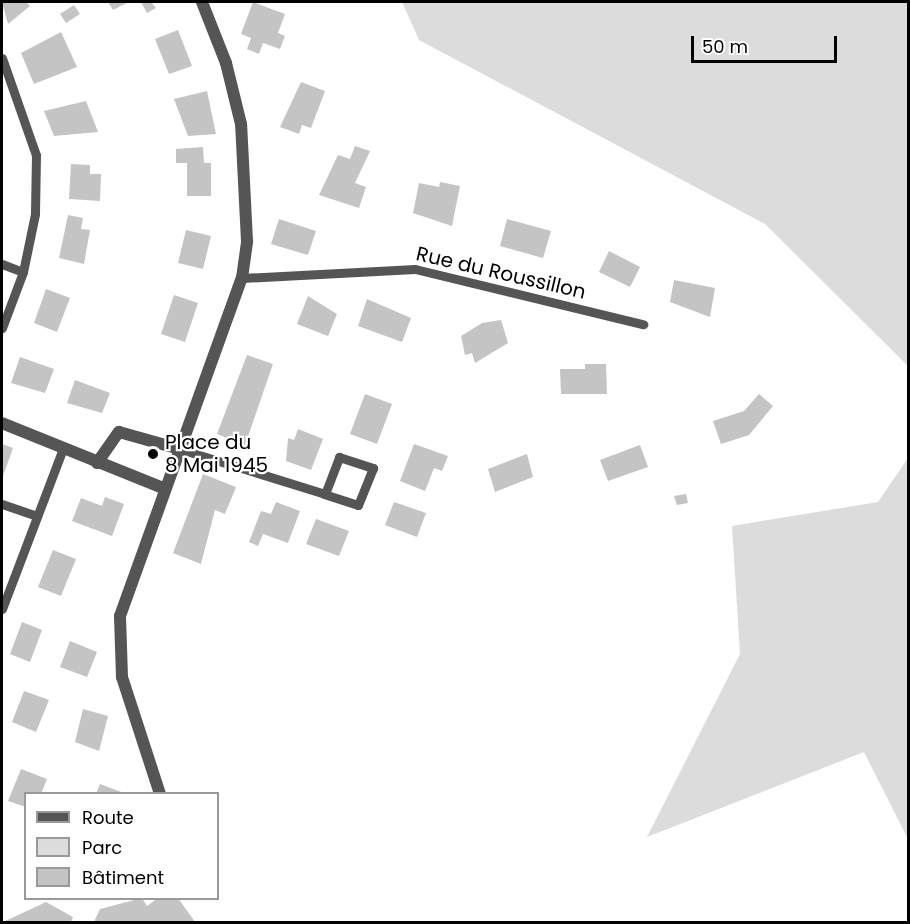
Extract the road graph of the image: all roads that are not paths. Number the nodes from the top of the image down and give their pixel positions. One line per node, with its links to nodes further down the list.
1 (202, 2): 5 (street)
2 (2, 58): 4 (lane)
3 (2, 264): 4 (lane)
4 (23, 272): 6 (lane)
5 (242, 278): 7 (lane, Rue du Roussillon); 11 (street)
6 (5, 308): 8 (lane)
7 (644, 324)
8 (2, 328)
9 (2, 423): 10 (street)
10 (63, 448): 12 (street); 16 (lane)
11 (180, 449): 12 (street); 13 (street); 14 (lane)
12 (97, 463): 13 (street)
13 (165, 489): 18 (street)
14 (325, 494): 14 (lane)
15 (2, 504): 16 (lane)
16 (37, 516): 17 (lane)
17 (2, 609)
18 (159, 792)

